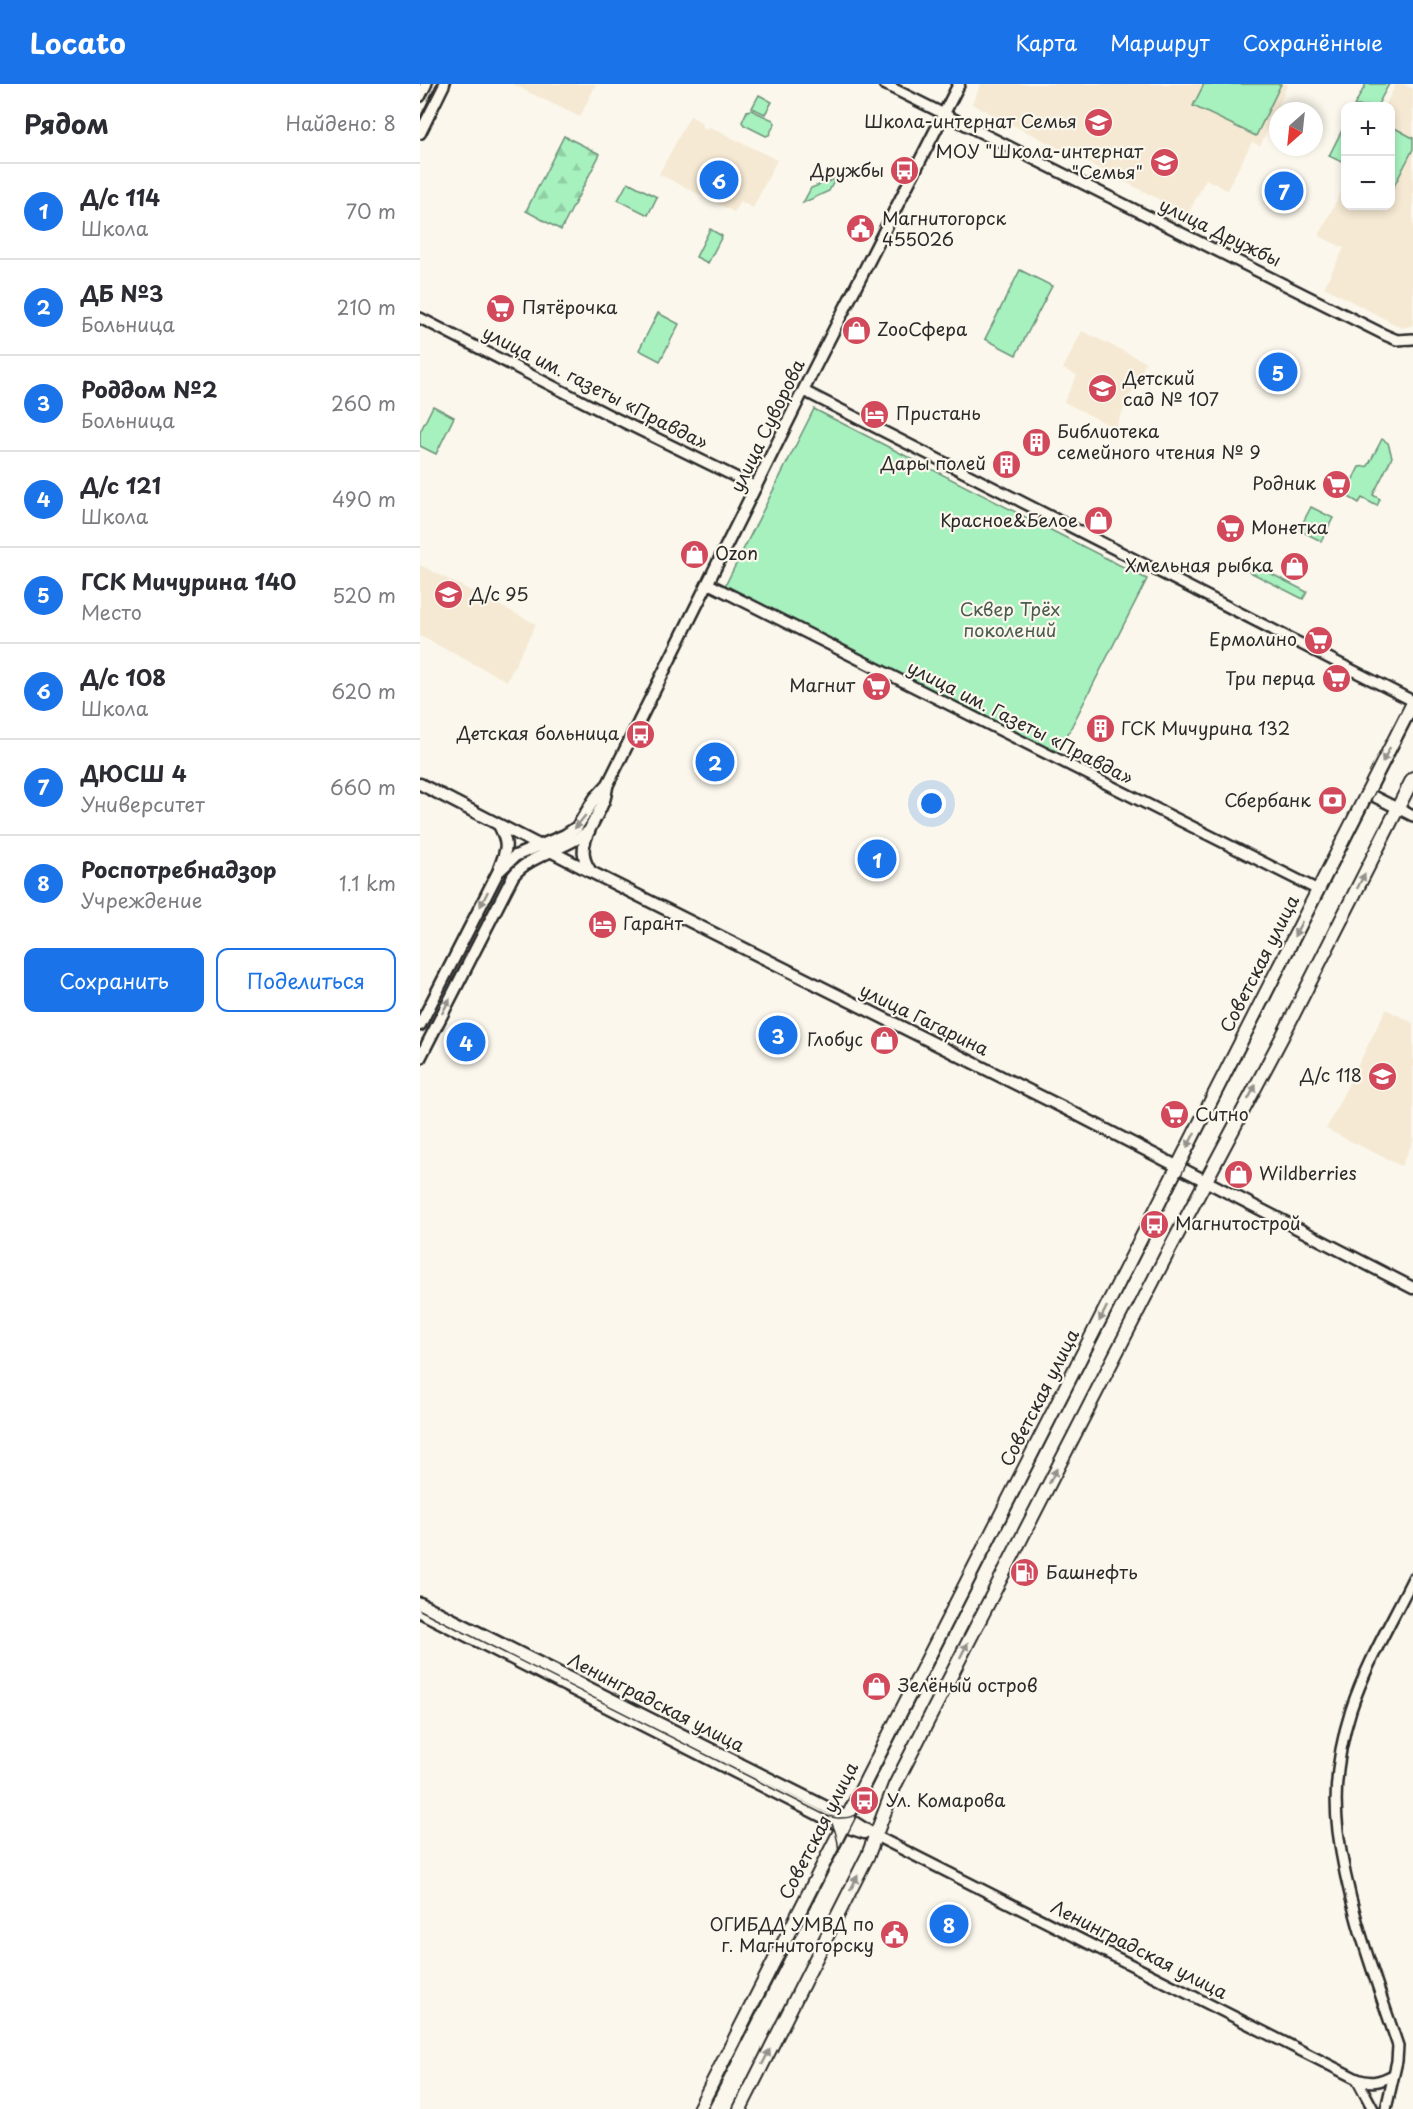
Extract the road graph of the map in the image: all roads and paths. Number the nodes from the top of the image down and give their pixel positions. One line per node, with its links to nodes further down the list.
1 (426, 84): 5 (main road)
2 (884, 84): 6 (street, улица Дружбы)
3 (959, 84): 6 (main road, улица Суворова)
4 (439, 86): 7 (main road)
5 (420, 96)
6 (944, 114): 9 (street, улица Дружбы); 10 (main road, улица Суворова)
7 (420, 133)
8 (420, 318): 11 (street, улица им. газеты «Правда»)
9 (1413, 339)
10 (804, 391): 11 (main road, улица Суворова); 13 (street)
11 (756, 487): 12 (main road, улица Суворова)
12 (709, 584): 15 (main road, улица Суворова); 26 (street, улица им. Газеты «Правда»)
13 (1413, 702): 17 (main road, Советская улица, one-way to 17)
14 (1413, 778): 18 (main road)
15 (608, 783): 21 (main road, улица Суворова); 22 (main road, улица Суворова, one-way to 22)
16 (420, 784): 20 (main road, улица Гагарина)
17 (1367, 793): 18 (street); 26 (main road, Советская улица)
18 (1398, 808): 19 (street); 30 (main road, one-way to 18)
19 (1413, 816)
20 (498, 825): 22 (main road, улица Гагарина); 24 (main road)
21 (589, 831): 23 (main road); 25 (main road, улица Суворова)
22 (538, 846): 23 (main road, улица Гагарина); 24 (main road, улица Суворова)
23 (552, 852): 25 (main road, улица Гагарина); 28 (main road, one-way to 23)
24 (498, 872): 27 (main road, улица Суворова, one-way to 27)
25 (591, 872): 29 (main road, улица Гагарина)
26 (1318, 890): 29 (main road, Советская улица, one-way to 29)
27 (420, 1025)
28 (420, 1058)
29 (1178, 1167): 30 (main road, улица Гагарина); 35 (main road, Советская улица, one-way to 35)
30 (1205, 1180): 31 (main road, улица Гагарина); 36 (main road, one-way to 30)
31 (1413, 1288)
32 (1413, 1578): 37 (street)
33 (420, 1603): 35 (main road, Ленинградская улица)
34 (420, 1612): 35 (main road, Ленинградская улица)
35 (844, 1821): 36 (main road, Ленинградская улица); 39 (main road, Советская улица)
36 (876, 1836): 38 (street, Ленинградская улица); 40 (main road, one-way to 36)
37 (1393, 2075): 38 (street); 42 (street)
38 (1357, 2079): 41 (street)
39 (699, 2109)
40 (740, 2109)
41 (1373, 2109)
42 (1386, 2109)

